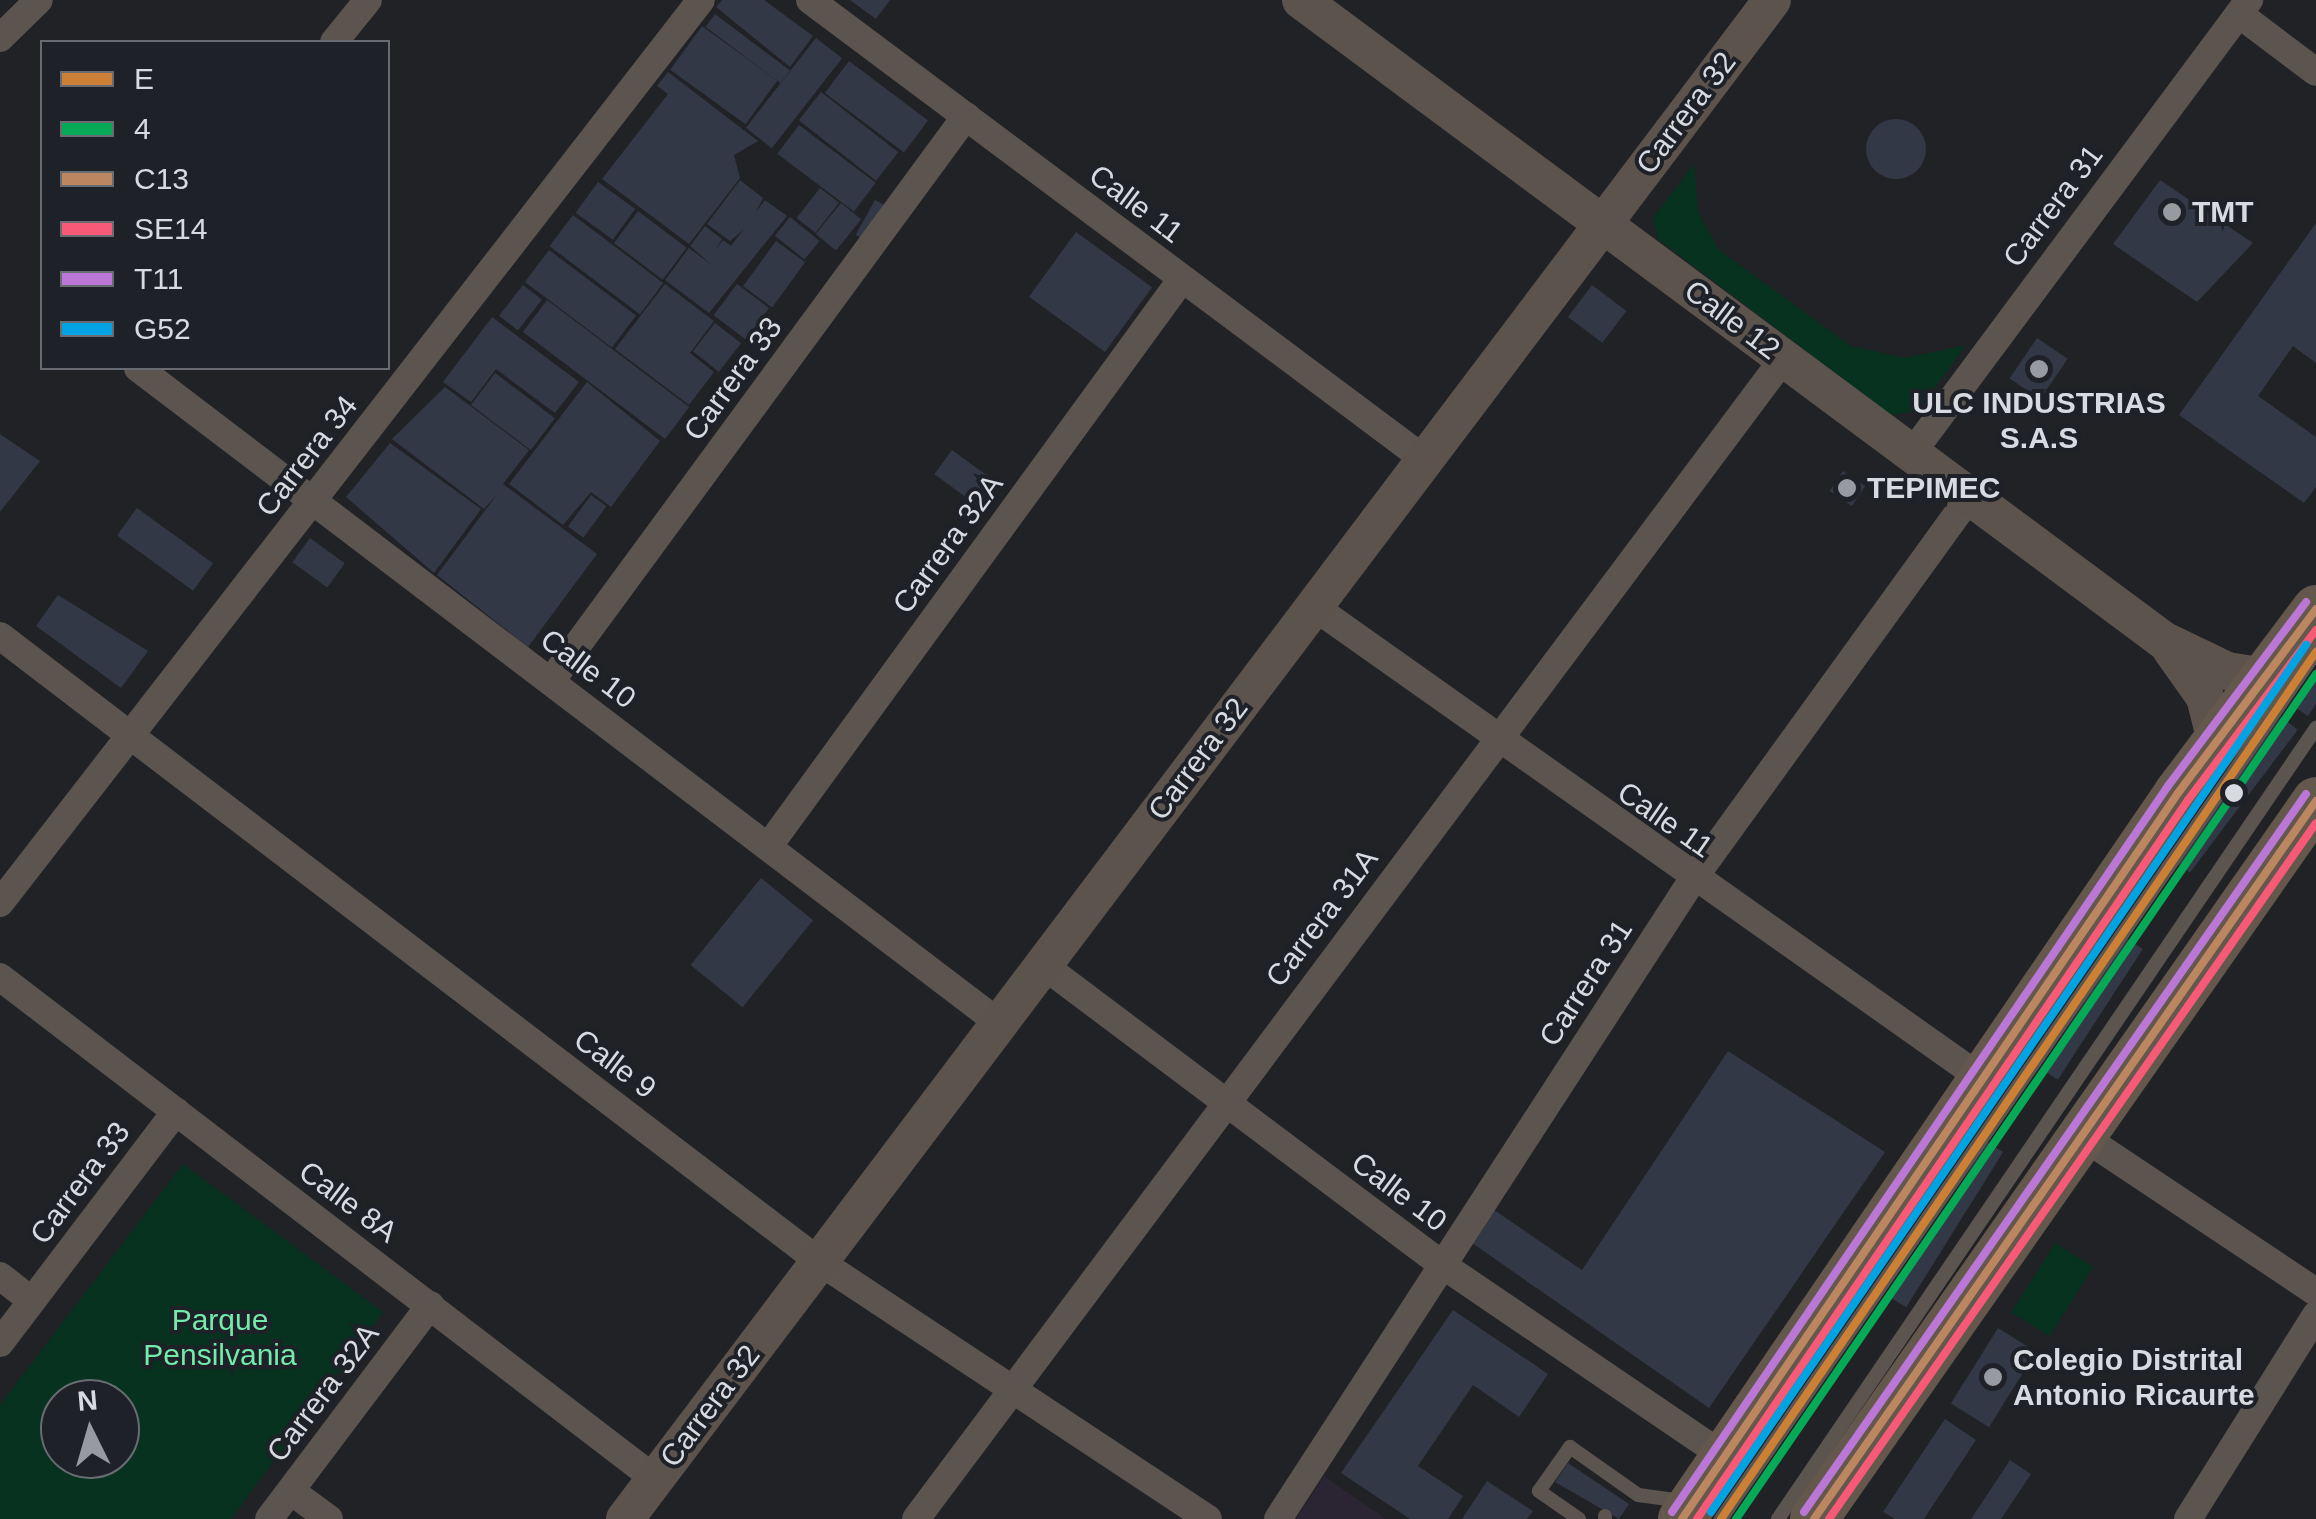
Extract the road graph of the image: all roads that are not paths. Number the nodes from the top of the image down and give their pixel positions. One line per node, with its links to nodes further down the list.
1 (38, 0): 8 (street)
2 (368, 0): 9 (street)
3 (701, 0): 19 (street, Carrera 34)
4 (810, 0): 11 (street, Calle 11)
5 (1301, 0): 12 (street, Calle 12)
6 (1772, 0): 12 (street, Carrera 32)
7 (2244, 7): 10 (street); 16 (street, Carrera 31)
8 (0, 38)
9 (336, 40)
10 (2316, 72)
11 (966, 116): 13 (street, Calle 11); 26 (street, Carrera 33)
12 (1601, 223): 14 (street, Calle 12); 17 (street, Carrera 32)
13 (1181, 280): 17 (street, Calle 11); 32 (street, Carrera 32A)
14 (1784, 358): 16 (street, Calle 12); 29 (street, Carrera 31A)
15 (141, 370): 19 (street, Calle 10)
16 (1912, 453): 18 (street, Calle 12)
17 (1424, 459): 21 (street, Carrera 32)
18 (1970, 496): 24 (street, Calle 12); 33 (street, Carrera 31)
19 (311, 502): 26 (street, Calle 10); 28 (street, Carrera 34)
20 (2316, 588): 25 (street)
21 (1313, 606): 29 (street, Calle 11); 35 (street, Carrera 32)
22 (2316, 609): 25 (highway)
23 (0, 636): 28 (street, Calle 9)
24 (2163, 640): 25 (street, Calle 12); 30 (street, Calle 12)
25 (2287, 660): 30 (highway); 56 (lane)
26 (552, 681): 32 (street, Calle 10)
27 (2316, 728): 57 (lane)
28 (133, 737): 34 (street, Carrera 34); 42 (street, Calle 9)
29 (1494, 741): 33 (street, Calle 11); 39 (street, Carrera 31A)
30 (2216, 741): 38 (highway)
31 (2316, 802): 41 (highway)
32 (768, 847): 37 (street, Calle 10)
33 (1693, 879): 38 (street, Calle 11); 43 (street, Carrera 31)
34 (0, 903)
35 (1043, 965): 37 (street, Carrera 32); 39 (street, Calle 10)
36 (0, 977): 40 (street, Calle 8A)
37 (999, 1023): 42 (street, Carrera 32)
38 (1985, 1081): 51 (highway)
39 (1226, 1102): 43 (street, Calle 10); 50 (street, Carrera 31A)
40 (176, 1111): 46 (street, Carrera 33); 47 (street, Calle 8A)
41 (2085, 1138): 45 (street); 57 (highway)
42 (820, 1262): 50 (street, Calle 9); 52 (street, Carrera 32)
43 (1440, 1264): 51 (street, Calle 10); 63 (street, Carrera 31)
44 (0, 1276): 46 (street)
45 (2316, 1292)
46 (31, 1300): 49 (street, Carrera 33)
47 (430, 1305): 52 (street, Calle 8A); 53 (street, Carrera 32A)
48 (2316, 1315): 65 (street)
49 (0, 1343)
50 (1013, 1390): 61 (street, Carrera 31A); 62 (street, Calle 9)
51 (1726, 1458): 56 (highway)
52 (655, 1479): 60 (street, Carrera 32)
53 (291, 1490): 58 (street, Carrera 32A); 59 (street)
54 (1638, 1494): 55 (lane); 56 (lane); 64 (lane)
55 (1619, 1497)
56 (1699, 1514)
57 (1808, 1518)
58 (269, 1519)
59 (329, 1519)
60 (625, 1519)
61 (916, 1519)
62 (1208, 1519)
63 (1278, 1519)
64 (1579, 1519)
65 (2188, 1519)

